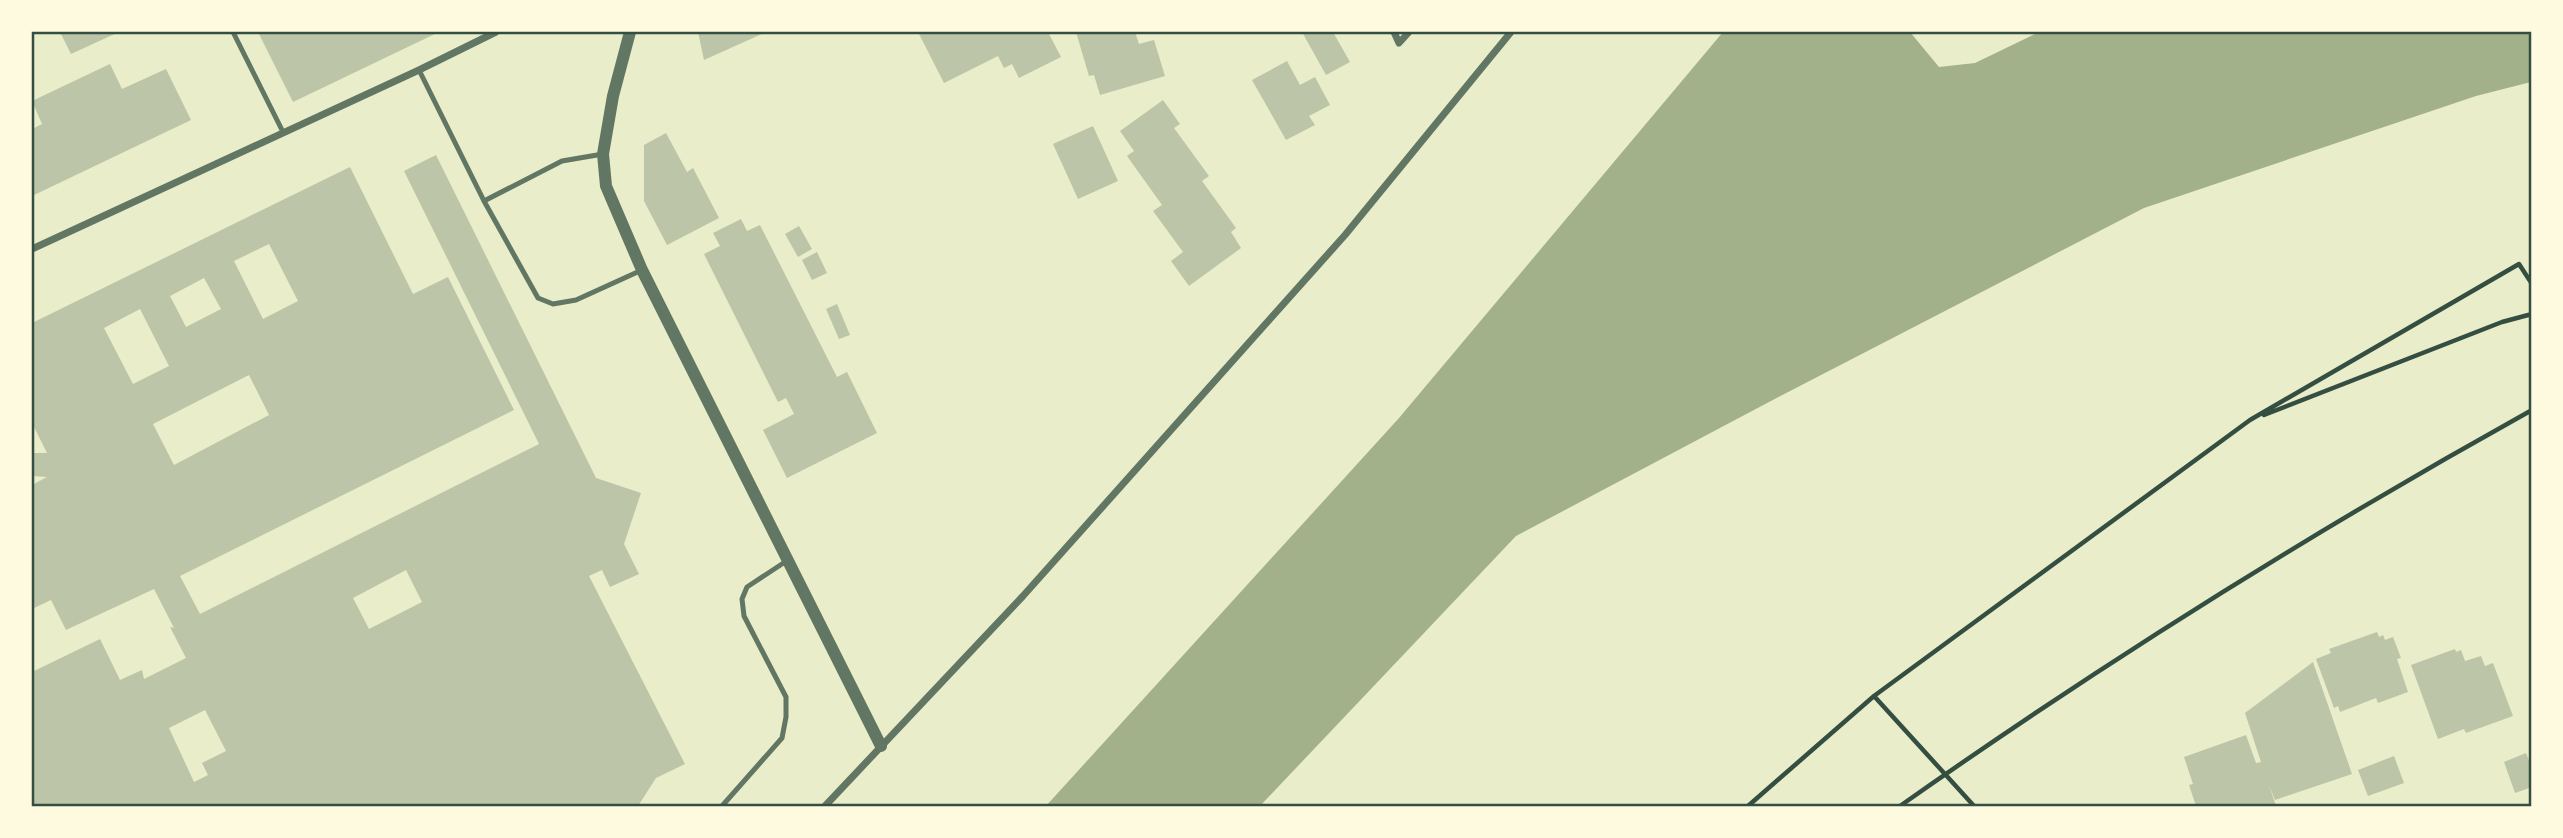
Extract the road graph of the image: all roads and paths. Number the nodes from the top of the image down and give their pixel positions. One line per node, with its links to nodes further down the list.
1 (233, 32): 8 (lane)
2 (496, 32): 7 (street)
3 (630, 32): 9 (street)
4 (1394, 32): 5 (street)
5 (1409, 32)
6 (1511, 32): 19 (street)
7 (419, 70): 8 (street); 10 (lane)
8 (283, 131): 11 (street)
9 (603, 154): 10 (lane); 12 (street)
10 (484, 201): 12 (lane)
11 (32, 250)
12 (642, 270): 17 (street)
13 (2532, 285): 16 (path)
14 (2532, 314): 16 (path)
15 (2532, 410): 20 (path)
16 (2250, 420): 18 (path)
17 (788, 560): 19 (street); 21 (lane)
18 (1874, 696): 20 (path); 23 (path)
19 (881, 746): 22 (street)
20 (1944, 775): 24 (path); 25 (path)
21 (722, 807)
22 (825, 807)
23 (1748, 807)
24 (1900, 807)
25 (1974, 807)

